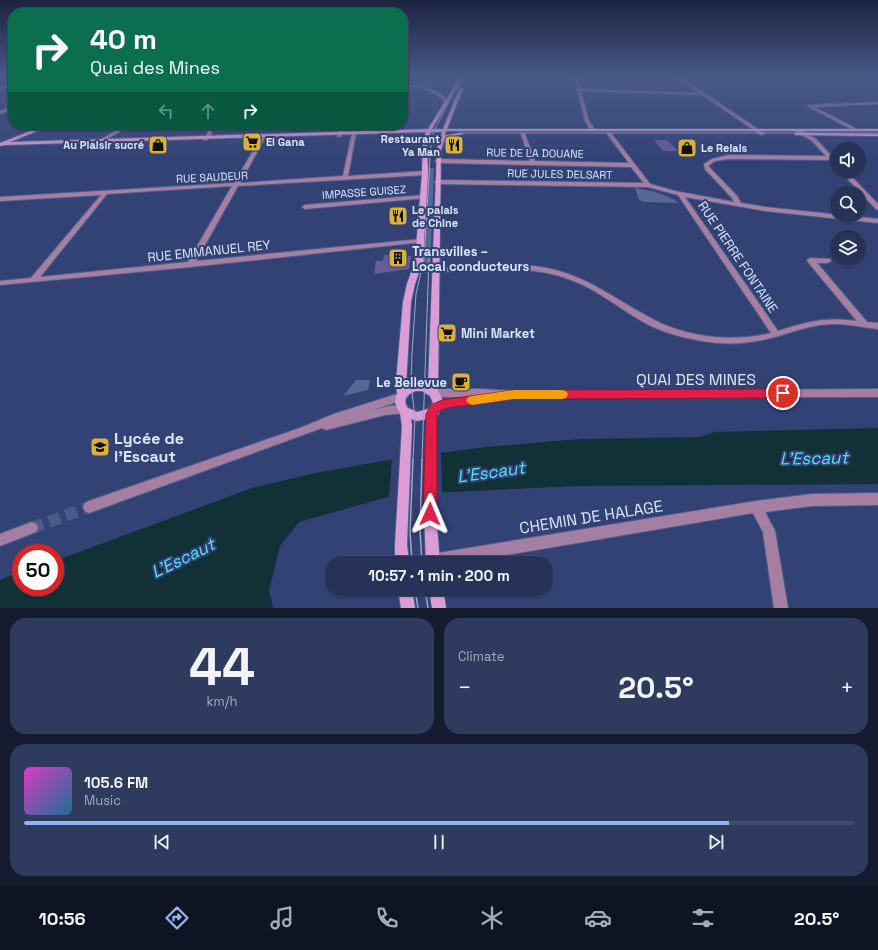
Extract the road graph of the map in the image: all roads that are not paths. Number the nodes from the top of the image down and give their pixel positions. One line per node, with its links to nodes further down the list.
1 (445, 105): 17 (main road)
2 (454, 105): 6 (main road)
3 (583, 105): 13 (street)
4 (720, 105): 14 (street)
5 (823, 105): 7 (street)
6 (446, 125): 12 (main road); 18 (main road)
7 (853, 129): 15 (main road); 16 (main road)
8 (39, 130): 31 (main road)
9 (120, 130): 29 (street)
10 (209, 130): 28 (street)
11 (342, 130): 23 (street)
12 (459, 130): 13 (main road); 18 (main road)
13 (593, 130): 14 (main road)
14 (758, 130): 15 (main road); 22 (street)
15 (797, 130): 25 (street)
16 (878, 130)
17 (428, 132): 18 (main road); 19 (main road); 37 (main road)
18 (443, 132): 24 (main road); 30 (main road)
19 (354, 134): 23 (main road); 38 (street)
20 (523, 134): 21 (main road); 24 (main road); 35 (street)
21 (609, 134): 22 (main road); 36 (street)
22 (764, 134): 25 (main road)
23 (340, 135): 27 (main road)
24 (455, 135): 30 (main road)
25 (806, 135): 26 (main road); 33 (street)
26 (878, 135)
27 (263, 137): 28 (main road); 41 (street)
28 (206, 138): 29 (main road)
29 (99, 141): 31 (main road)
30 (441, 141): 34 (main road)
31 (7, 144): 32 (main road)
32 (0, 145)
33 (830, 158): 47 (street)
34 (438, 162): 35 (street, RUE DE LA DOUANE); 40 (main road)
35 (533, 163): 36 (street, RUE DE LA DOUANE)
36 (633, 165): 42 (street)
37 (425, 173): 38 (street, RUE SAUDEUR); 45 (main road)
38 (345, 178): 41 (street, RUE SAUDEUR)
39 (850, 178): 49 (street)
40 (437, 182): 42 (street, RUE JULES DELSART); 54 (main road)
41 (236, 185): 43 (street, RUE SAUDEUR); 53 (street)
42 (648, 185): 44 (street, RUE JULES DELSART)
43 (105, 193): 46 (street, RUE SAUDEUR); 55 (street)
44 (680, 194): 47 (street, RUE JULES DELSART); 59 (street, RUE PIERRE FONTAINE)
45 (424, 197): 48 (street, IMPASSE GUISEZ); 51 (main road)
46 (0, 199)
47 (739, 204): 50 (street, RUE JULES DELSART)
48 (305, 207)
49 (878, 208)
50 (878, 221)
51 (421, 241): 53 (street, RUE EMMANUEL REY); 63 (main road)
52 (827, 261): 57 (street)
53 (190, 265): 55 (street, RUE EMMANUEL REY)
54 (435, 270): 59 (street); 60 (main road)
55 (33, 280): 56 (street, RUE EMMANUEL REY)
56 (0, 283)
57 (865, 325): 58 (street); 59 (street)
58 (878, 326)
59 (776, 334)
60 (434, 392): 62 (street, QUAI DES MINES); 63 (main road); 64 (main road)
61 (878, 393): 62 (street, QUAI DES MINES)
62 (514, 395): 64 (street, QUAI DES MINES)
63 (401, 396): 65 (main road); 66 (street)
64 (434, 410): 65 (main road); 73 (main road)
65 (404, 411): 66 (street); 72 (main road)
66 (304, 431): 69 (street)
67 (878, 500): 68 (street, CHEMIN DE HALAGE)
68 (756, 507): 74 (street, CHEMIN DE HALAGE); 79 (street)
69 (89, 508)
70 (32, 528): 71 (street)
71 (0, 540)
72 (402, 556)
73 (432, 556)
74 (467, 556)
75 (406, 596): 77 (main road)
76 (437, 596): 78 (main road)
77 (408, 608)
78 (439, 608)
79 (781, 608)

